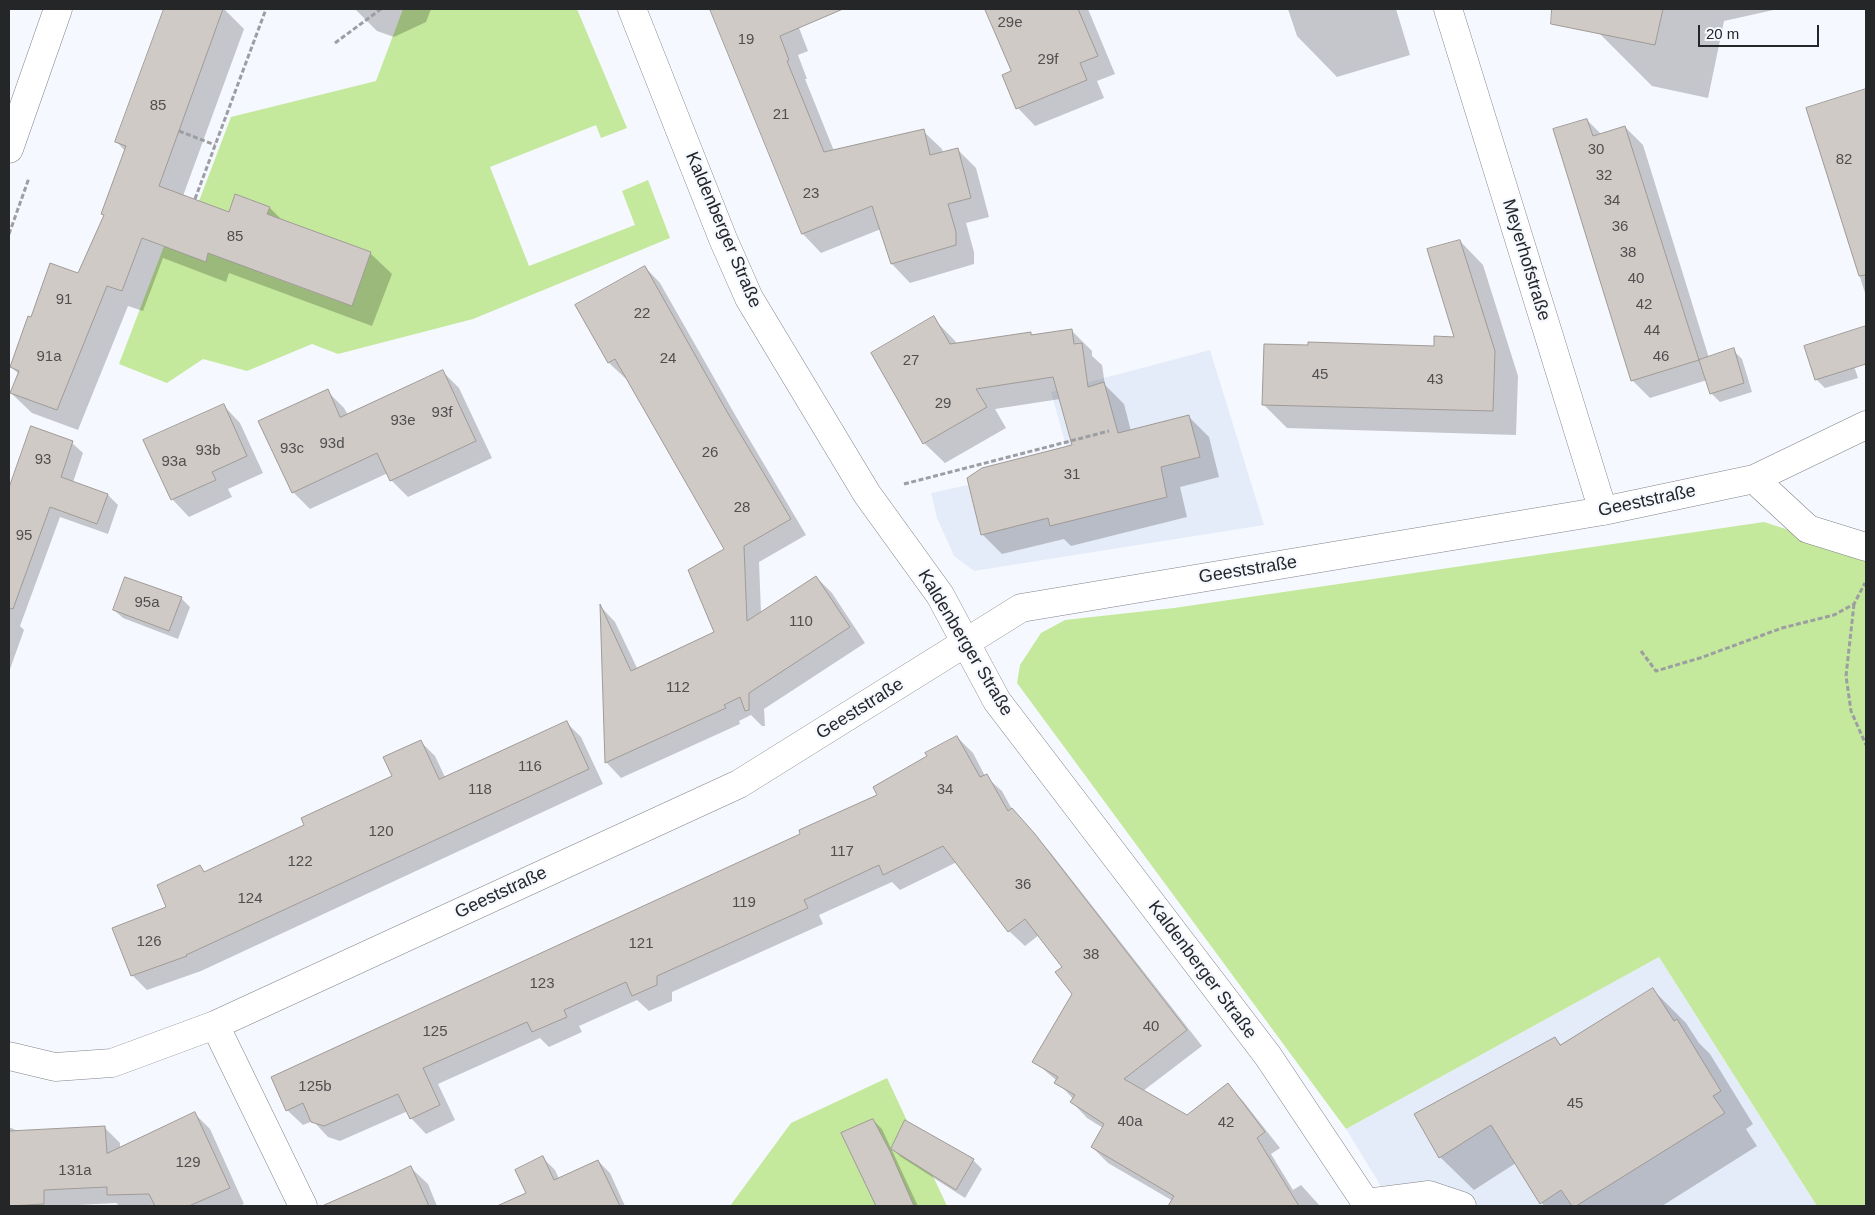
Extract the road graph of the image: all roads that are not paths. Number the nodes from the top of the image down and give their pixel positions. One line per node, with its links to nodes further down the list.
1 (58, 9): 4 (street)
2 (632, 9): 10 (street, Kaldenberger Straße)
3 (1448, 9): 8 (street, Meyerhofstraße)
4 (14, 117): 5 (street)
5 (9, 148)
6 (1866, 425): 7 (street, Geeststraße)
7 (1754, 479): 8 (street, Geeststraße); 9 (street)
8 (1603, 511): 10 (street, Geeststraße)
9 (1866, 547)
10 (966, 643): 11 (street, Geeststraße); 13 (street, Kaldenberger Straße)
11 (215, 1024): 12 (street, Geeststraße); 14 (street)
12 (9, 1056)
13 (1367, 1204): 15 (street, Kaldenberger Straße)
14 (302, 1206)
15 (1462, 1206)

